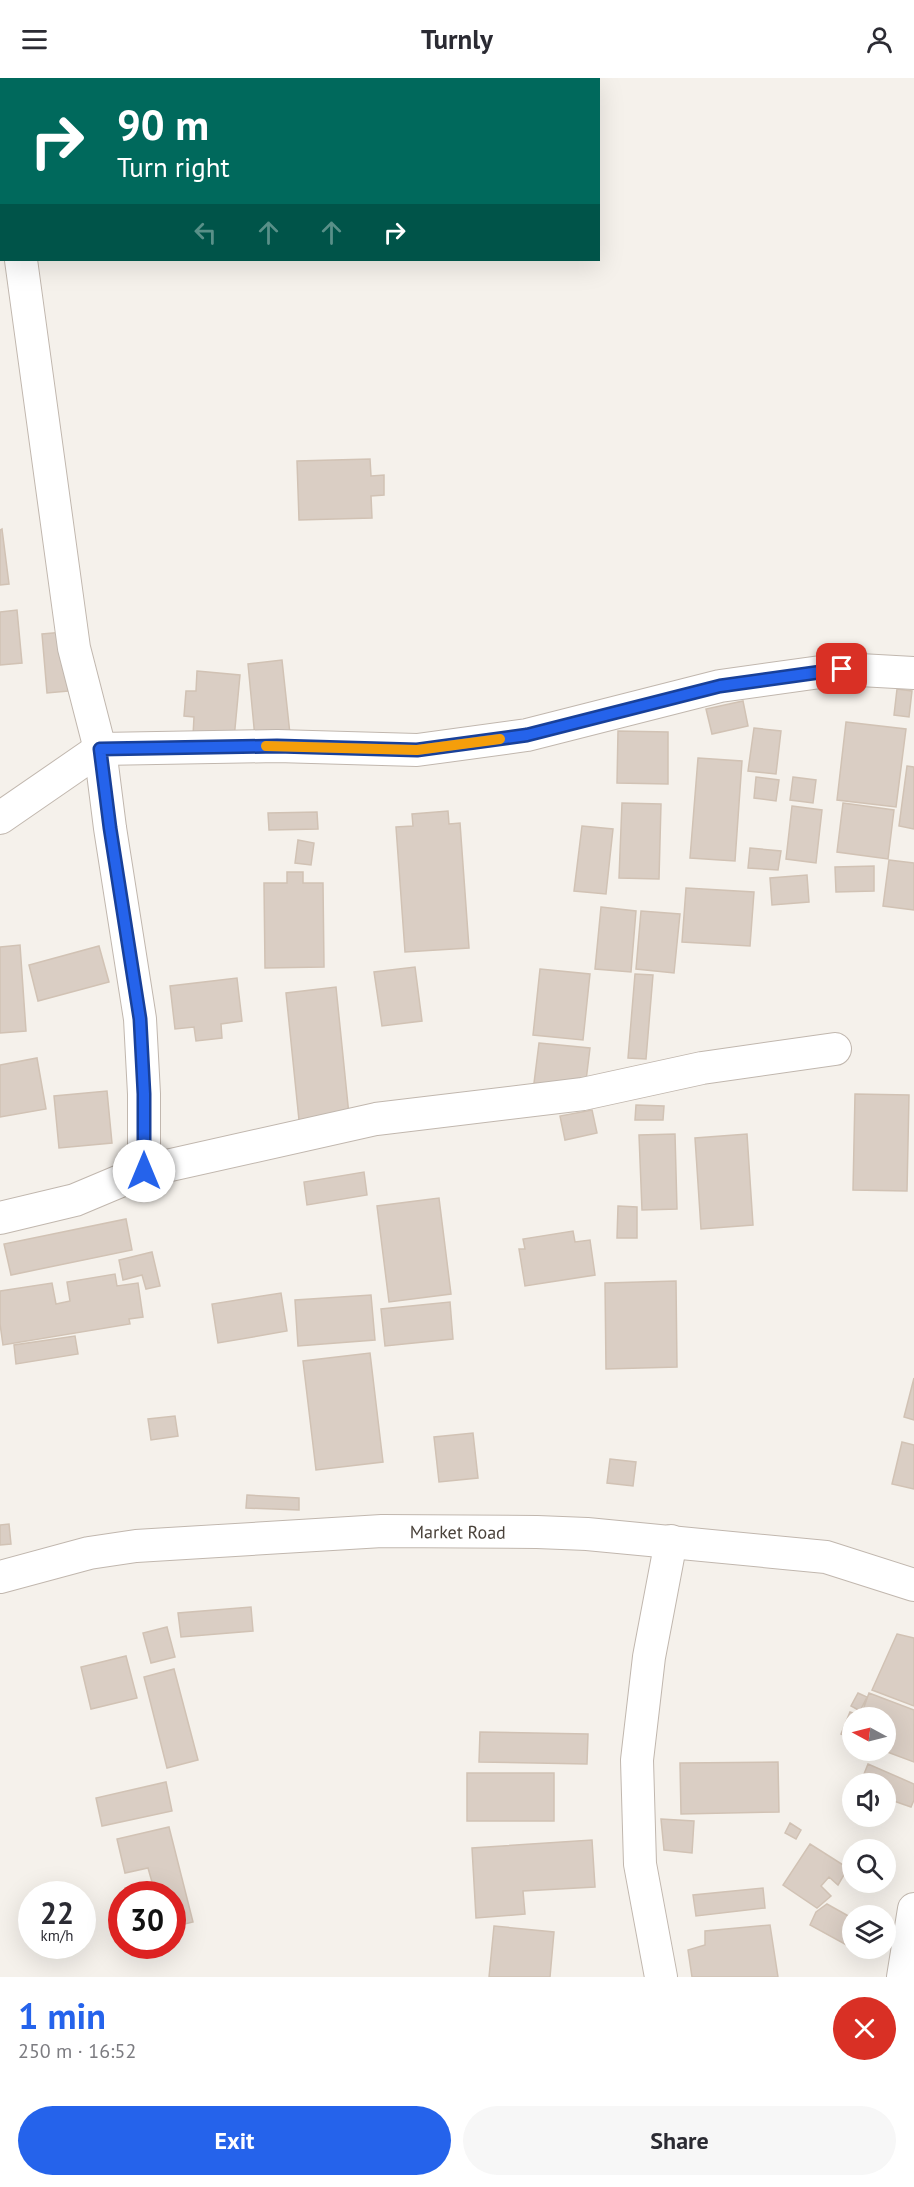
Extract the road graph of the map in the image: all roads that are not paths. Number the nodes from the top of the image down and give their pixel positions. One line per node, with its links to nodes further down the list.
1 (21, 261): 2 (street)
2 (13, 305): 4 (street)
3 (914, 673): 4 (street)
4 (100, 749): 5 (street); 7 (street)
5 (0, 818)
6 (835, 1049): 7 (street)
7 (144, 1171): 8 (street)
8 (0, 1218)
9 (671, 1541): 10 (street, Market Road); 11 (street, Market Road); 13 (street)
10 (0, 1577)
11 (914, 1586)
12 (914, 1909): 14 (street)
13 (661, 1977)
14 (903, 1977)

